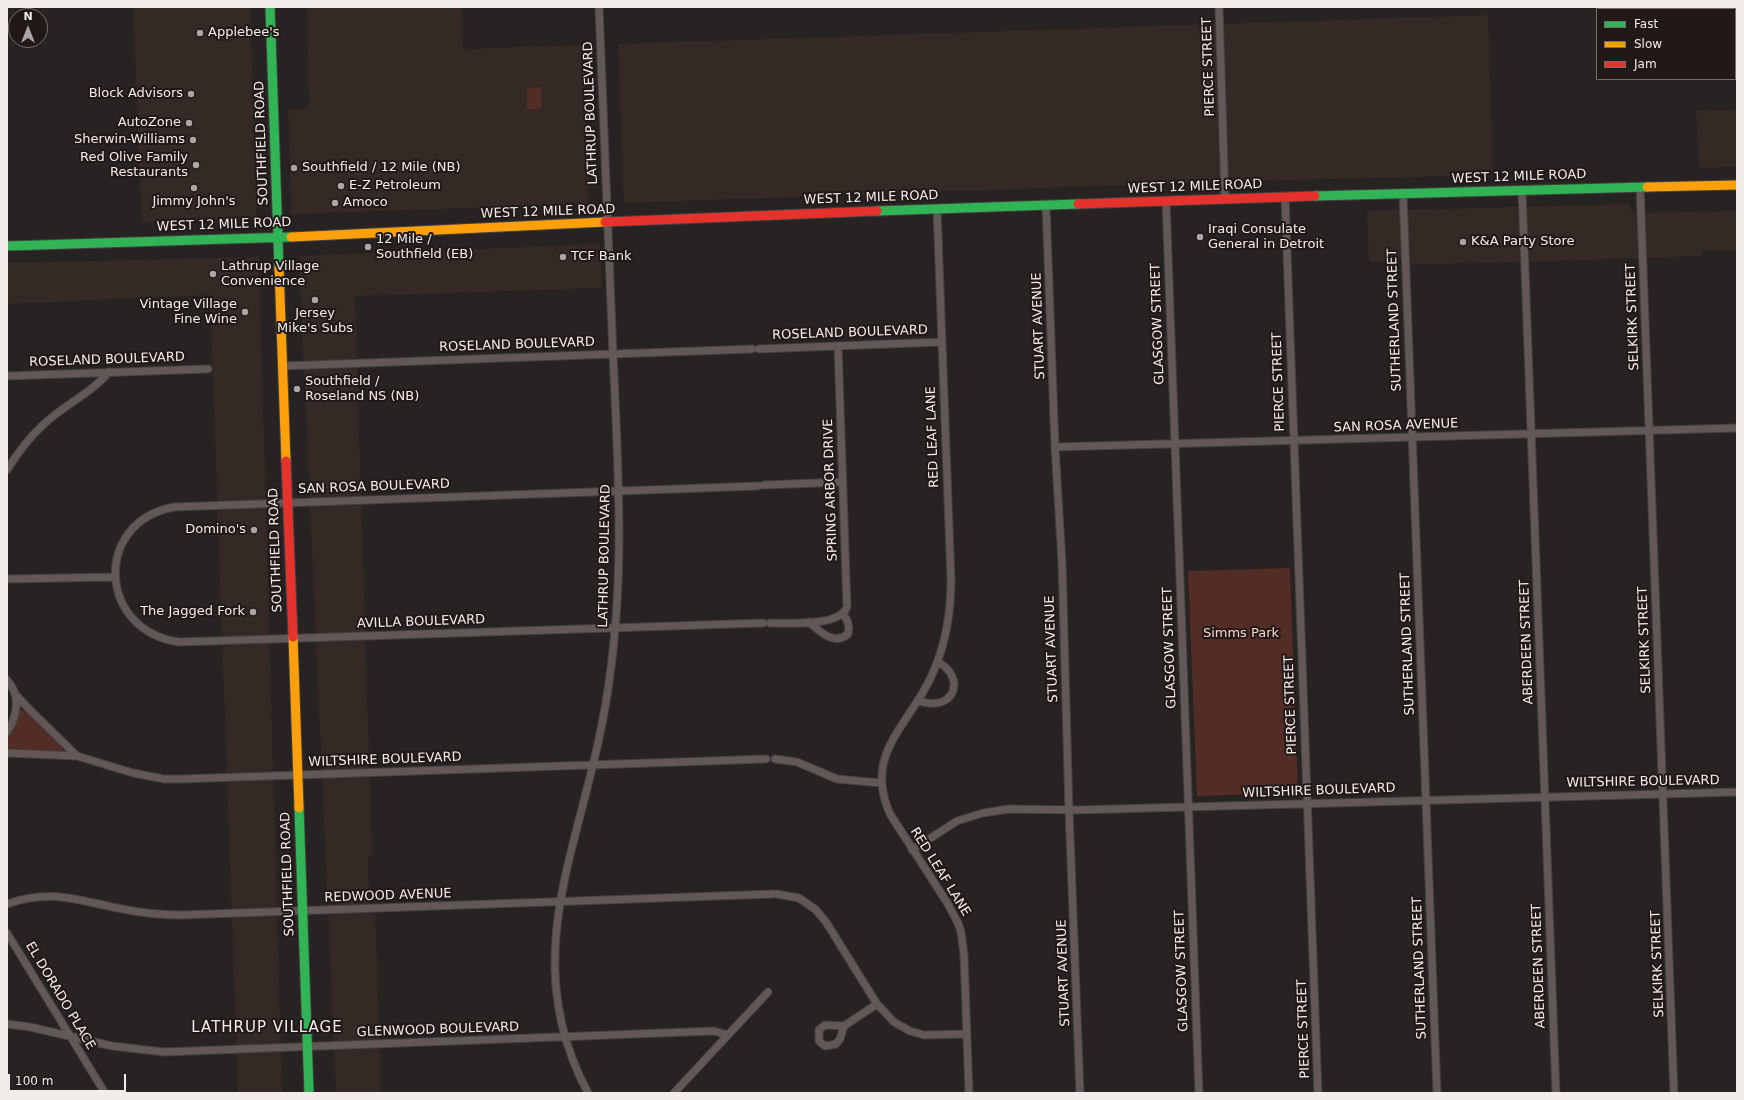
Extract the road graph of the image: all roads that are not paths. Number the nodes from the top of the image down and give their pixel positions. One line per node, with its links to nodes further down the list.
1 (270, 7): 14 (main road, SOUTHFIELD ROAD)
2 (599, 7): 13 (street, LATHRUP BOULEVARD)
3 (1219, 7): 9 (street, PIERCE STREET)
4 (1737, 185): 5 (main road, WEST 12 MILE ROAD)
5 (1640, 187): 6 (main road, WEST 12 MILE ROAD); 24 (street, SELKIRK STREET)
6 (1522, 190): 7 (main road, WEST 12 MILE ROAD); 25 (street, ABERDEEN STREET)
7 (1403, 194): 8 (main road, WEST 12 MILE ROAD); 26 (street, SUTHERLAND STREET)
8 (1285, 197): 9 (main road, WEST 12 MILE ROAD); 27 (street, PIERCE STREET)
9 (1225, 199): 10 (main road, WEST 12 MILE ROAD)
10 (1166, 201): 11 (main road, WEST 12 MILE ROAD); 28 (street, GLASGOW STREET)
11 (1046, 205): 12 (main road, WEST 12 MILE ROAD); 29 (street, STUART AVENUE)
12 (937, 209): 13 (main road, WEST 12 MILE ROAD); 16 (street, RED LEAF LANE)
13 (608, 222): 14 (main road, WEST 12 MILE ROAD); 18 (street, LATHRUP BOULEVARD)
14 (278, 237): 15 (main road, WEST 12 MILE ROAD); 19 (main road, SOUTHFIELD ROAD)
15 (7, 246)
16 (942, 342): 17 (street, ROSELAND BOULEVARD); 40 (street, RED LEAF LANE)
17 (838, 346): 18 (street, ROSELAND BOULEVARD); 31 (street, SPRING ARBOR DRIVE)
18 (613, 353): 19 (street, ROSELAND BOULEVARD); 32 (street, LATHRUP BOULEVARD)
19 (283, 366): 33 (main road, SOUTHFIELD ROAD)
20 (208, 369): 21 (street, ROSELAND BOULEVARD)
21 (109, 372): 22 (street, ROSELAND BOULEVARD); 30 (street)
22 (7, 376)
23 (1737, 428): 24 (street, SAN ROSA AVENUE)
24 (1649, 431): 25 (street, SAN ROSA AVENUE); 53 (street, SELKIRK STREET)
25 (1532, 434): 26 (street, SAN ROSA AVENUE); 54 (street, ABERDEEN STREET)
26 (1412, 438): 27 (street, SAN ROSA AVENUE); 55 (street, SUTHERLAND STREET)
27 (1293, 441): 28 (street, SAN ROSA AVENUE); 56 (street, PIERCE STREET)
28 (1174, 443): 29 (street, SAN ROSA AVENUE); 57 (street, GLASGOW STREET)
29 (1055, 447): 58 (street, STUART AVENUE)
30 (7, 470)
31 (843, 482): 32 (street, SAN ROSA BOULEVARD); 36 (street, SPRING ARBOR DRIVE)
32 (619, 490): 33 (street, SAN ROSA BOULEVARD); 38 (street, LATHRUP BOULEVARD)
33 (288, 503): 34 (street, SAN ROSA BOULEVARD); 39 (main road, SOUTHFIELD ROAD)
34 (114, 577): 35 (street); 39 (street, AVILLA BOULEVARD)
35 (7, 579)
36 (843, 614): 37 (street, AVILLA BOULEVARD); 37 (street)
37 (809, 622): 38 (street, AVILLA BOULEVARD)
38 (616, 628): 39 (street, AVILLA BOULEVARD); 49 (street, LATHRUP BOULEVARD)
39 (293, 639): 50 (main road, SOUTHFIELD ROAD)
40 (938, 662): 43 (street, RED LEAF LANE); 43 (street)
41 (7, 680): 42 (street)
42 (15, 694): 44 (street); 46 (street)
43 (918, 701): 51 (street, RED LEAF LANE)
44 (7, 732)
45 (7, 753): 46 (street, WILTSHIRE BOULEVARD)
46 (77, 756): 50 (street, WILTSHIRE BOULEVARD)
47 (766, 759): 49 (street, WILTSHIRE BOULEVARD)
48 (775, 759): 51 (street)
49 (593, 765): 50 (street, WILTSHIRE BOULEVARD); 60 (street, LATHRUP BOULEVARD)
50 (297, 775): 62 (main road, SOUTHFIELD ROAD)
51 (881, 783): 59 (street, RED LEAF LANE)
52 (1737, 792): 53 (street, WILTSHIRE BOULEVARD)
53 (1663, 794): 54 (street, WILTSHIRE BOULEVARD); 83 (street, SELKIRK STREET)
54 (1544, 797): 55 (street, WILTSHIRE BOULEVARD); 82 (street, ABERDEEN STREET)
55 (1426, 800): 56 (street, WILTSHIRE BOULEVARD); 81 (street, SUTHERLAND STREET)
56 (1307, 804): 57 (street, WILTSHIRE BOULEVARD); 80 (street, PIERCE STREET)
57 (1188, 807): 58 (street, WILTSHIRE BOULEVARD); 79 (street, GLASGOW STREET)
58 (1069, 810): 59 (street, WILTSHIRE BOULEVARD); 78 (street, STUART AVENUE)
59 (912, 850): 68 (street, RED LEAF LANE)
60 (560, 902): 62 (street, REDWOOD AVENUE); 65 (street, REDWOOD AVENUE); 71 (street, LATHRUP BOULEVARD)
61 (7, 904): 62 (street, REDWOOD AVENUE)
62 (302, 911): 72 (main road, SOUTHFIELD ROAD)
63 (7, 933): 70 (street, EL DORADO PLACE)
64 (768, 992): 69 (street)
65 (877, 1004): 67 (street); 68 (street, REDWOOD AVENUE)
66 (7, 1024): 70 (street, GLENWOOD BOULEVARD)
67 (844, 1026)
68 (966, 1034): 77 (street, RED LEAF LANE)
69 (728, 1035): 71 (street, GLENWOOD BOULEVARD); 76 (street)
70 (70, 1036): 72 (street, GLENWOOD BOULEVARD); 73 (street, EL DORADO PLACE)
71 (564, 1037): 72 (street, GLENWOOD BOULEVARD); 75 (street, LATHRUP BOULEVARD)
72 (307, 1047): 74 (main road, SOUTHFIELD ROAD)
73 (105, 1093)
74 (309, 1093)
75 (588, 1093)
76 (674, 1093)
77 (969, 1093)
78 (1080, 1093)
79 (1199, 1093)
80 (1318, 1093)
81 (1437, 1093)
82 (1556, 1093)
83 (1674, 1093)

